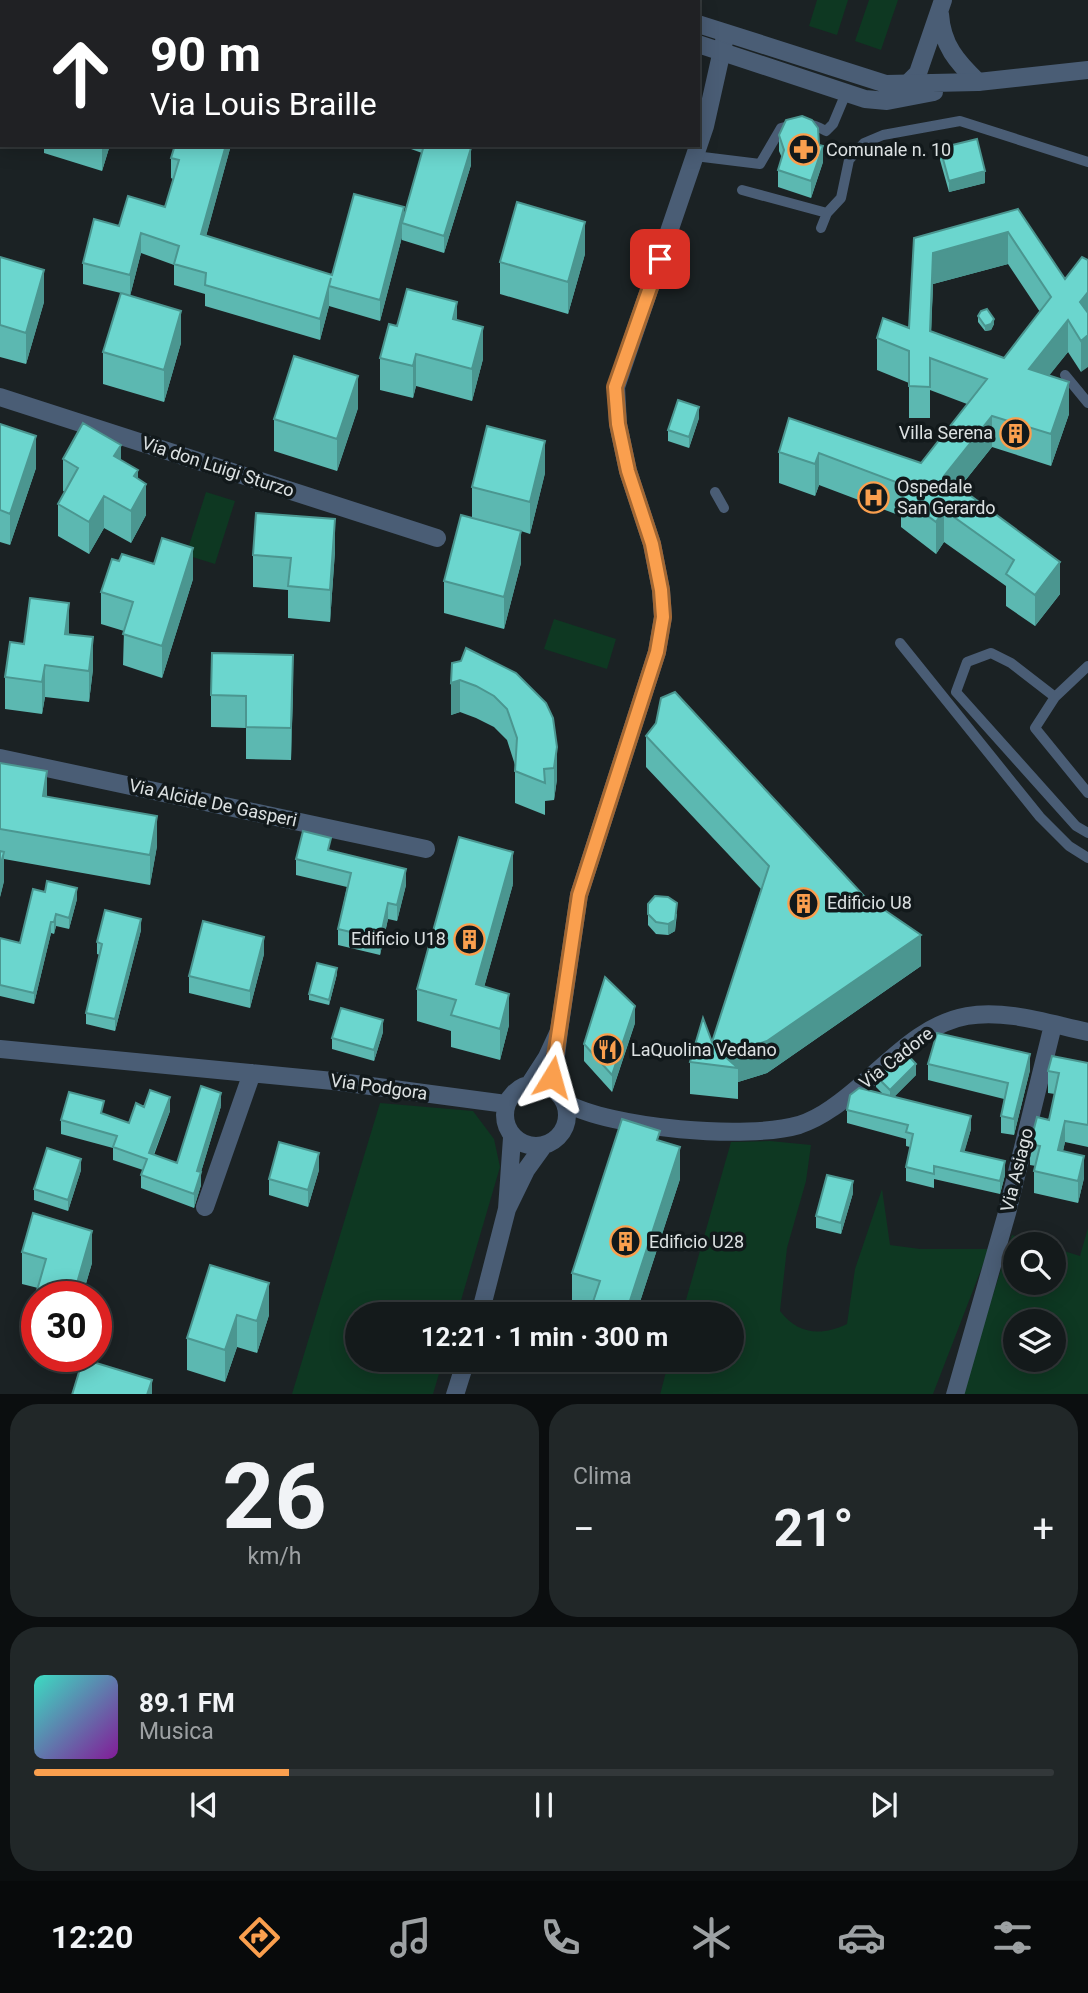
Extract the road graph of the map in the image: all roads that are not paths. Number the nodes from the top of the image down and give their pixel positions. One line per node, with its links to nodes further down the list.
1 (941, 4): 7 (street); 8 (street)
2 (700, 25): 3 (street)
3 (726, 34): 5 (street); 8 (street)
4 (700, 45): 5 (street)
5 (721, 52): 9 (street); 10 (street)
6 (1088, 70): 7 (street)
7 (978, 82): 8 (street); 9 (street)
8 (906, 85)
9 (846, 93): 12 (lane)
10 (700, 136)
11 (697, 147): 12 (street)
12 (695, 156): 32 (street)
13 (1088, 162): 15 (lane)
14 (742, 190): 15 (lane)
15 (827, 213): 16 (lane)
16 (821, 228)
17 (1065, 375): 19 (lane)
18 (0, 397): 22 (street, Via don Luigi Sturzo)
19 (1088, 403)
20 (715, 492): 21 (lane)
21 (724, 508)
22 (437, 538)
23 (900, 643): 30 (lane)
24 (1088, 666): 25 (lane)
25 (1055, 697): 27 (lane); 28 (lane)
26 (0, 758): 29 (street, Via Alcide De Gasperi)
27 (1088, 793)
28 (1088, 833)
29 (426, 849)
30 (1088, 858)
31 (1053, 1025): 33 (street, Via Cadore); 37 (street, Via Cadore); 46 (street, Via Asiago)
32 (559, 1031): 36 (street); 37 (street)
33 (1088, 1032)
34 (0, 1049): 35 (street, Via Podgora)
35 (251, 1073): 38 (street, Via Podgora); 41 (street)
36 (529, 1085): 37 (street); 38 (street)
37 (558, 1096): 40 (street)
38 (506, 1104): 39 (street)
39 (512, 1138): 40 (street); 42 (street)
40 (544, 1145): 42 (street)
41 (205, 1207)
42 (507, 1209): 43 (street)
43 (483, 1302)
44 (462, 1372): 45 (street)
45 (455, 1394)
46 (955, 1394)

